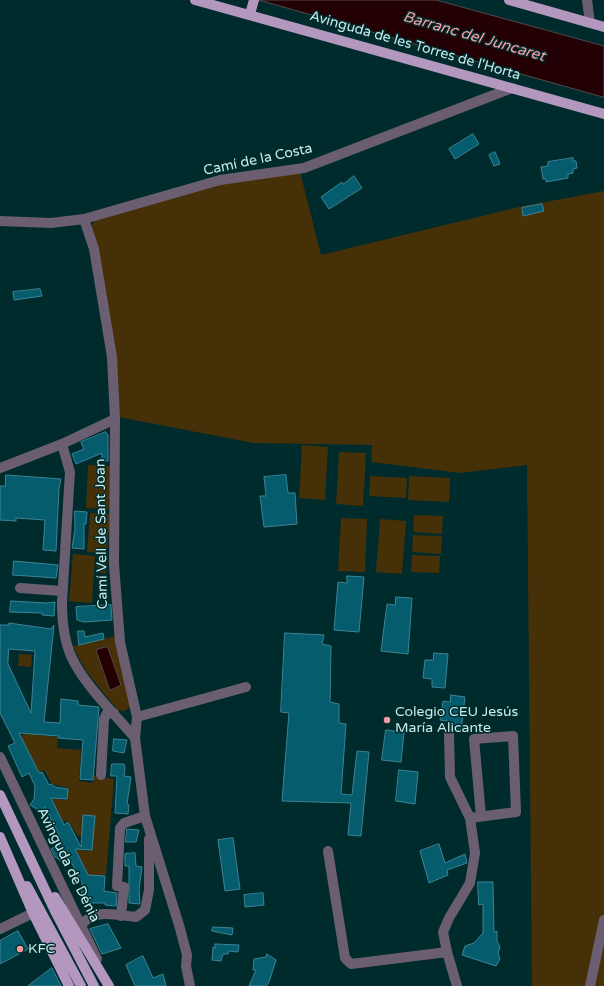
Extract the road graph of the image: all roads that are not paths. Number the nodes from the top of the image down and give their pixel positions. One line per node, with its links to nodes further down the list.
1 (195, 0): 5 (main road, Avinguda de les Torres de l'Horta)
2 (509, 0): 6 (main road)
3 (587, 0): 6 (street)
4 (254, 2): 5 (main road)
5 (250, 14): 8 (main road, Avinguda de les Torres de l'Horta)
6 (590, 23): 7 (main road)
7 (604, 27)
8 (512, 88): 9 (main road, Avinguda de les Torres de l'Horta); 10 (street, Camí de la Costa)
9 (604, 114)
10 (84, 219): 11 (street, Camí de la Costa); 12 (street, Camí Vell de Sant Joan)
11 (0, 221)
12 (115, 419): 13 (street); 19 (street, Camí Vell de Sant Joan)
13 (62, 444): 14 (street); 16 (street)
14 (0, 468)
15 (20, 588): 16 (street)
16 (62, 591): 18 (street)
17 (246, 687): 19 (street)
18 (114, 713): 21 (street); 23 (street)
19 (137, 717): 21 (street, Camí Vell de Sant Joan)
20 (449, 733): 27 (street)
21 (135, 738): 25 (street, Camí Vell de Sant Joan)
22 (0, 757): 36 (street, Avinguda de Dénia)
23 (101, 775)
24 (0, 795): 29 (main road, Avinguda de Dénia)
25 (145, 816): 32 (street, Camí Vell de Sant Joan); 34 (street)
26 (481, 816): 26 (street); 27 (street)
27 (470, 818): 38 (street)
28 (0, 837): 31 (main road)
29 (25, 845): 41 (main road, Avinguda de Dénia); 42 (main road, Avinguda de Dénia)
30 (328, 850): 38 (street)
31 (8, 853): 33 (main road); 40 (main road)
32 (154, 859): 34 (street); 43 (street, Camí Vell de Sant Joan)
33 (33, 913): 37 (street); 39 (main road)
34 (121, 916): 36 (street)
35 (604, 920): 45 (street)
36 (81, 925): 42 (street, Avinguda de Dénia)
37 (0, 929)
38 (447, 952): 44 (street)
39 (69, 986)
40 (81, 986)
41 (94, 986)
42 (109, 986)
43 (190, 986)
44 (457, 986)
45 (590, 986)

